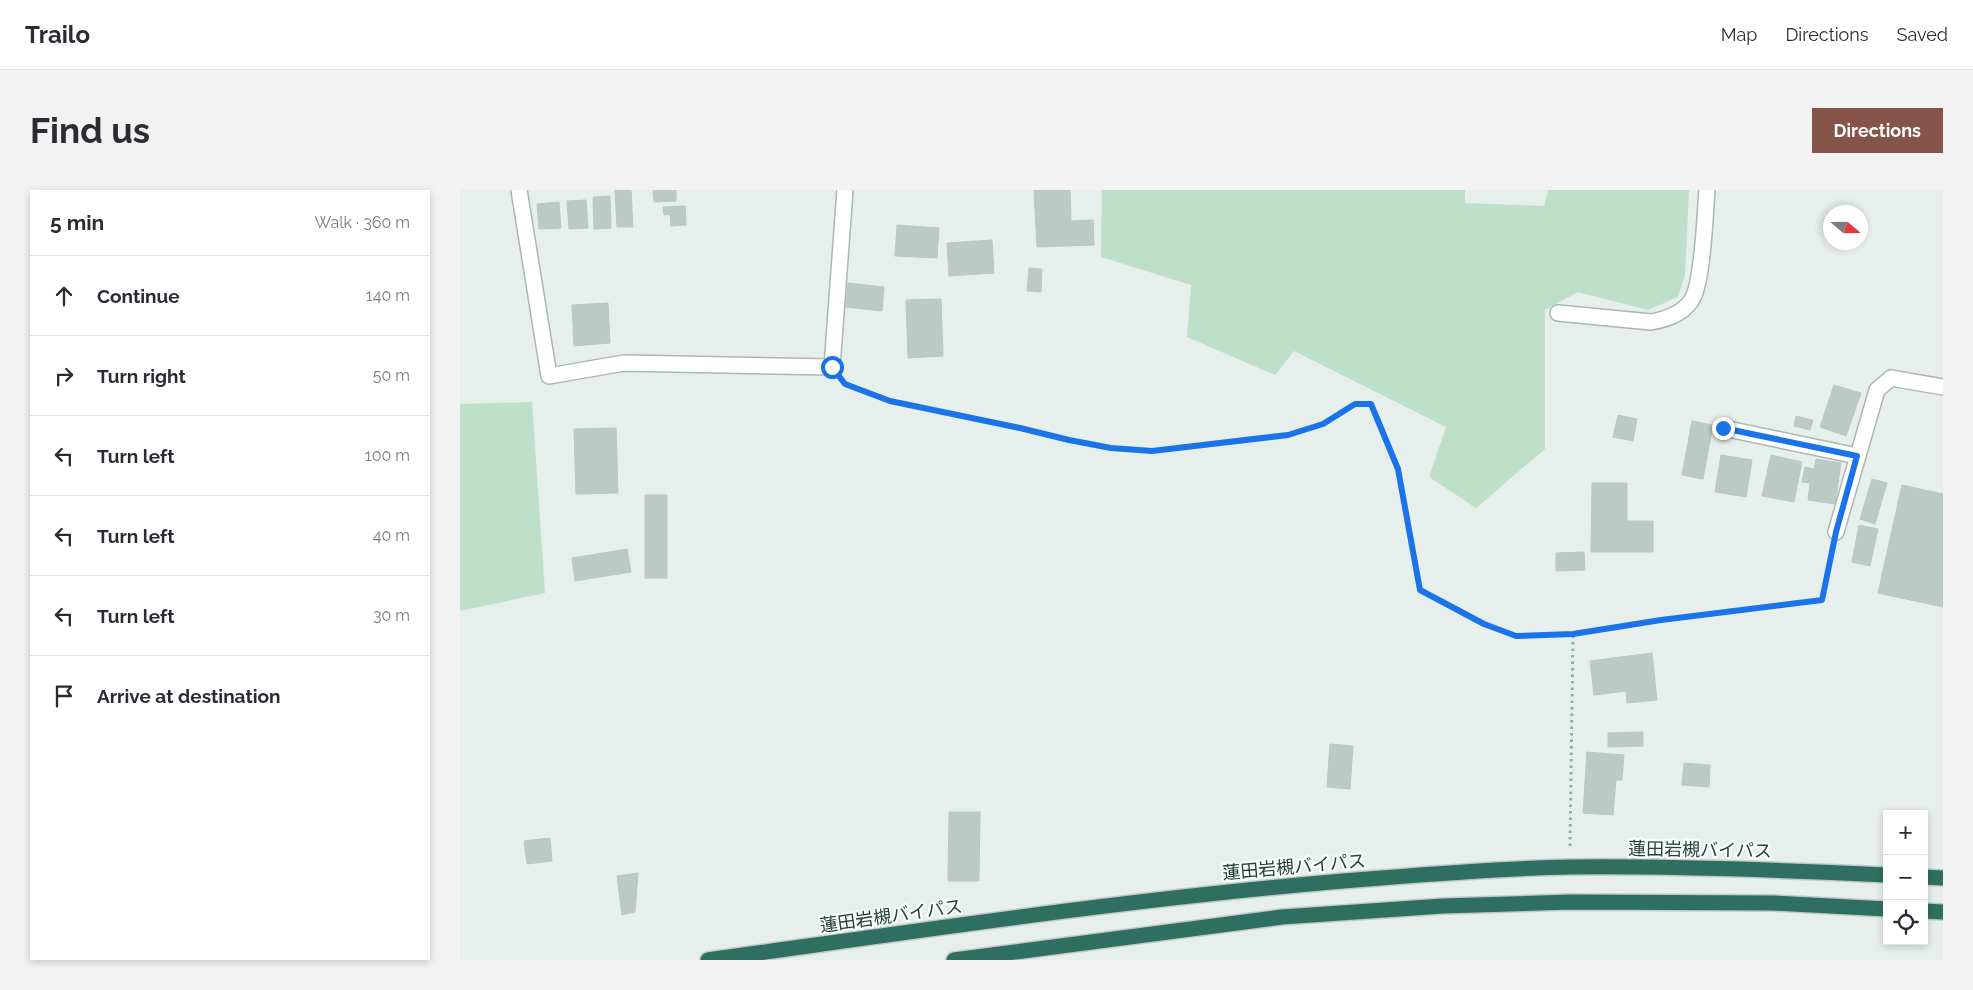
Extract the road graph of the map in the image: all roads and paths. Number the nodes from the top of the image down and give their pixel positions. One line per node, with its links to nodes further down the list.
1 (520, 190): 5 (street)
2 (845, 190): 5 (street)
3 (1707, 190): 4 (street)
4 (1558, 314)
5 (832, 367): 10 (path)
6 (1943, 387): 8 (street)
7 (1723, 428): 8 (street)
8 (1857, 456): 9 (street)
9 (1836, 532): 10 (path)
10 (1573, 634): 11 (path)
11 (1570, 867): 12 (highway, 蓮田岩槻バイパス); 18 (highway, 蓮田岩槻バイパス)
12 (1883, 875)
13 (1928, 877): 14 (highway)
14 (1943, 878)
15 (1883, 909): 19 (highway)
16 (1928, 911): 17 (highway)
17 (1943, 912)
18 (708, 960)
19 (954, 960)

